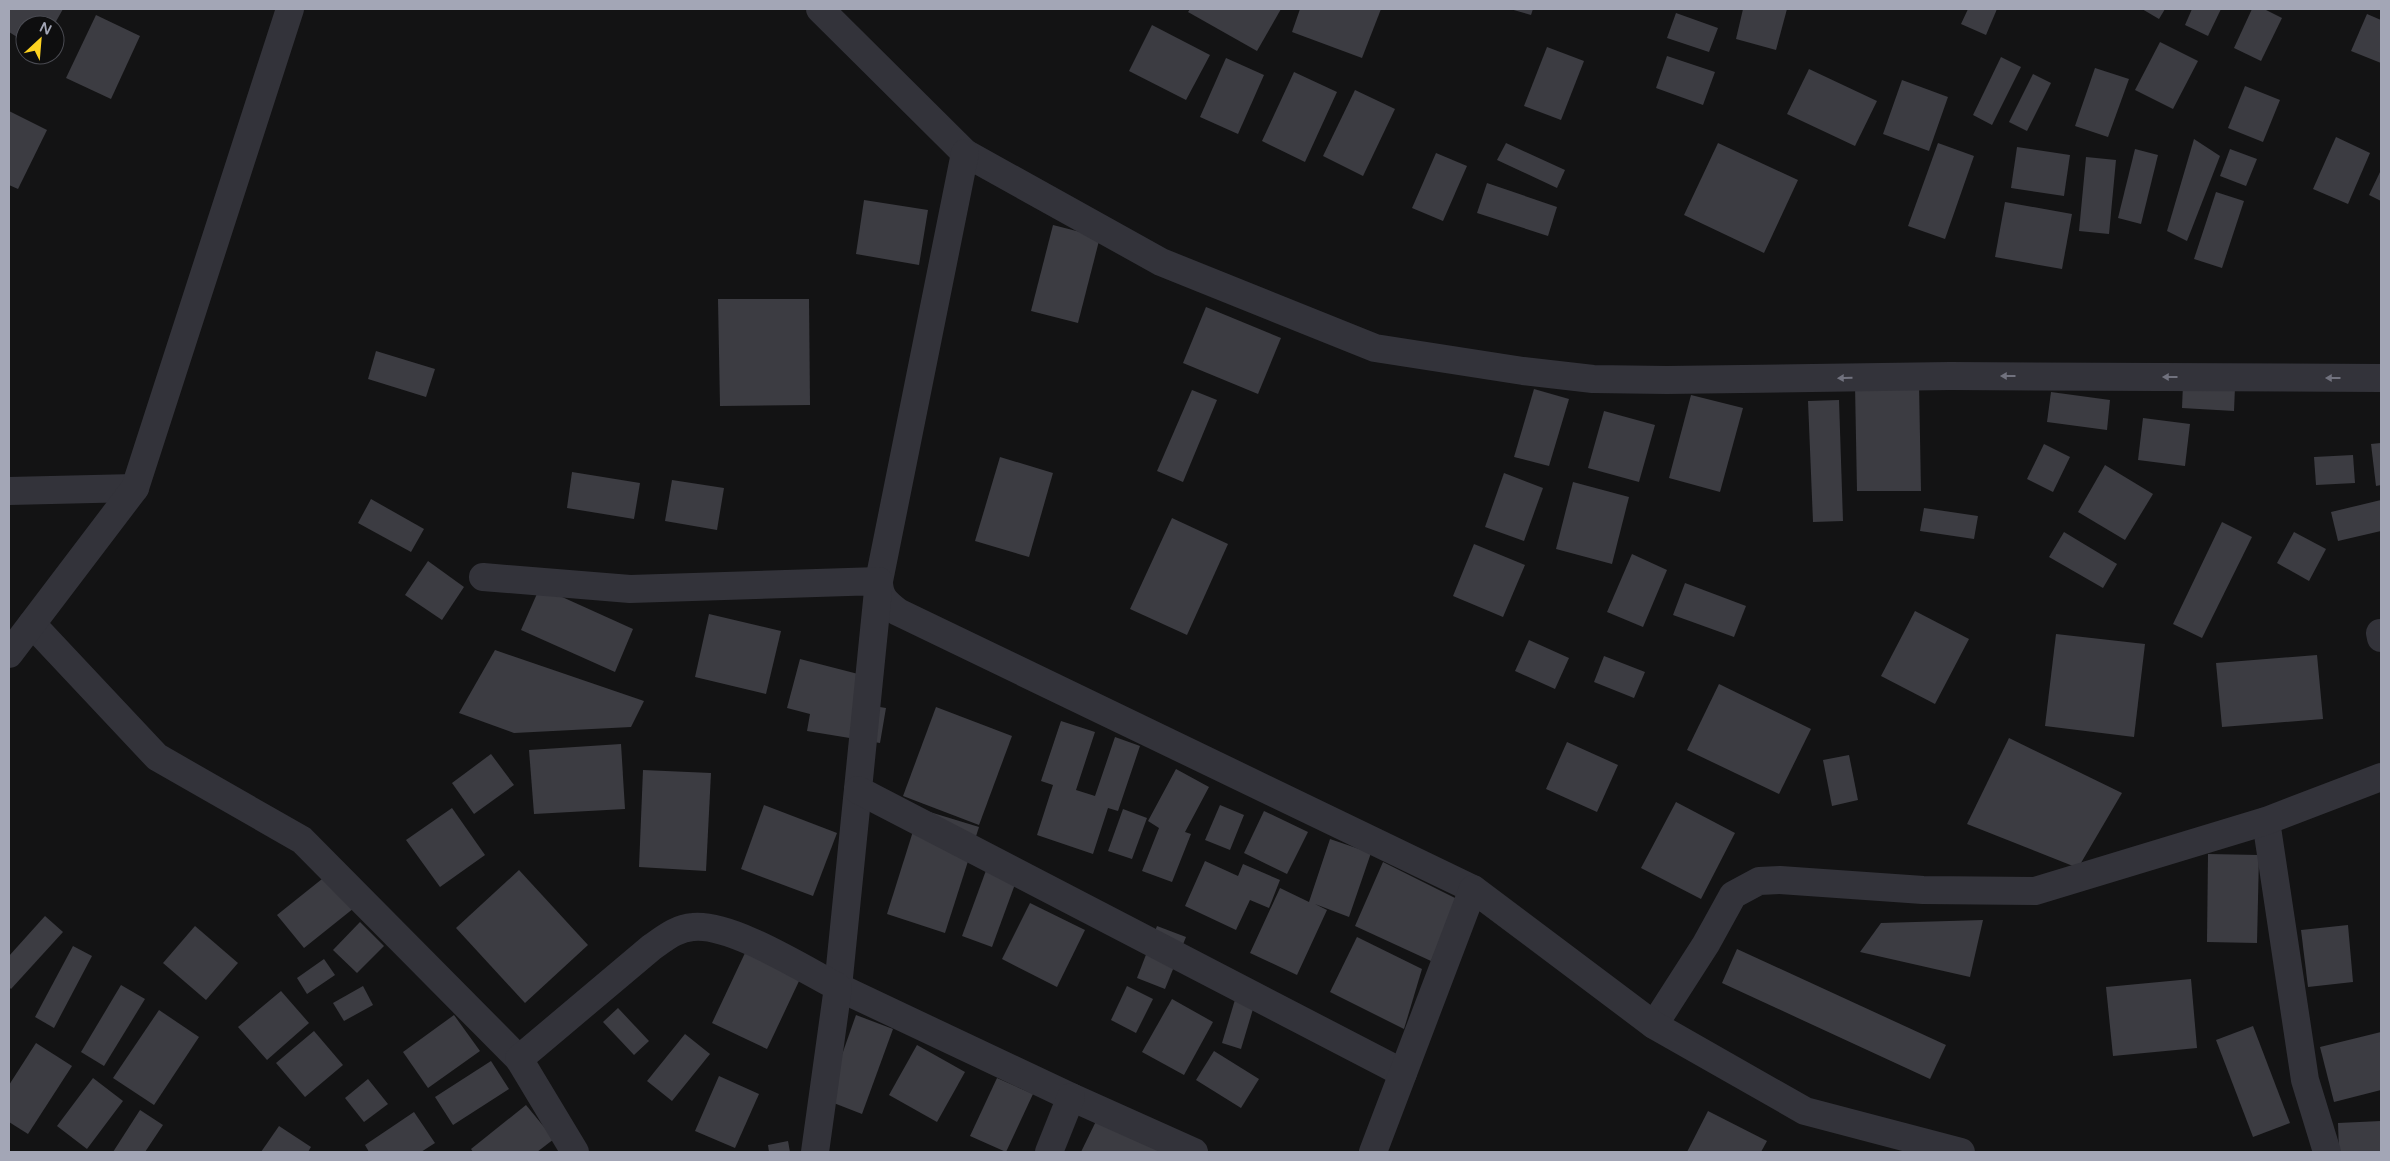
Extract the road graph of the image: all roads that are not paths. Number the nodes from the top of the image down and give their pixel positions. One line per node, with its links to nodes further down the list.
1 (290, 9): 5 (street)
2 (820, 9): 3 (street)
3 (965, 153): 4 (street, one-way to 3); 8 (street)
4 (2381, 378)
5 (135, 488): 6 (street); 9 (street)
6 (9, 491)
7 (483, 577): 8 (street)
8 (879, 581): 12 (street); 14 (street)
9 (32, 624): 10 (street); 17 (street)
10 (9, 654)
11 (2381, 777): 13 (street)
12 (858, 790): 15 (street); 18 (street)
13 (2266, 821): 16 (street); 26 (street)
14 (1473, 889): 16 (street); 18 (street)
15 (838, 987): 17 (street); 19 (street); 21 (street)
16 (1654, 1025): 25 (street)
17 (519, 1059): 20 (street)
18 (1403, 1072): 24 (street)
19 (1071, 1097): 22 (street); 23 (street)
20 (575, 1152)
21 (815, 1152)
22 (1049, 1152)
23 (1194, 1152)
24 (1373, 1152)
25 (1962, 1152)
26 (2327, 1152)

